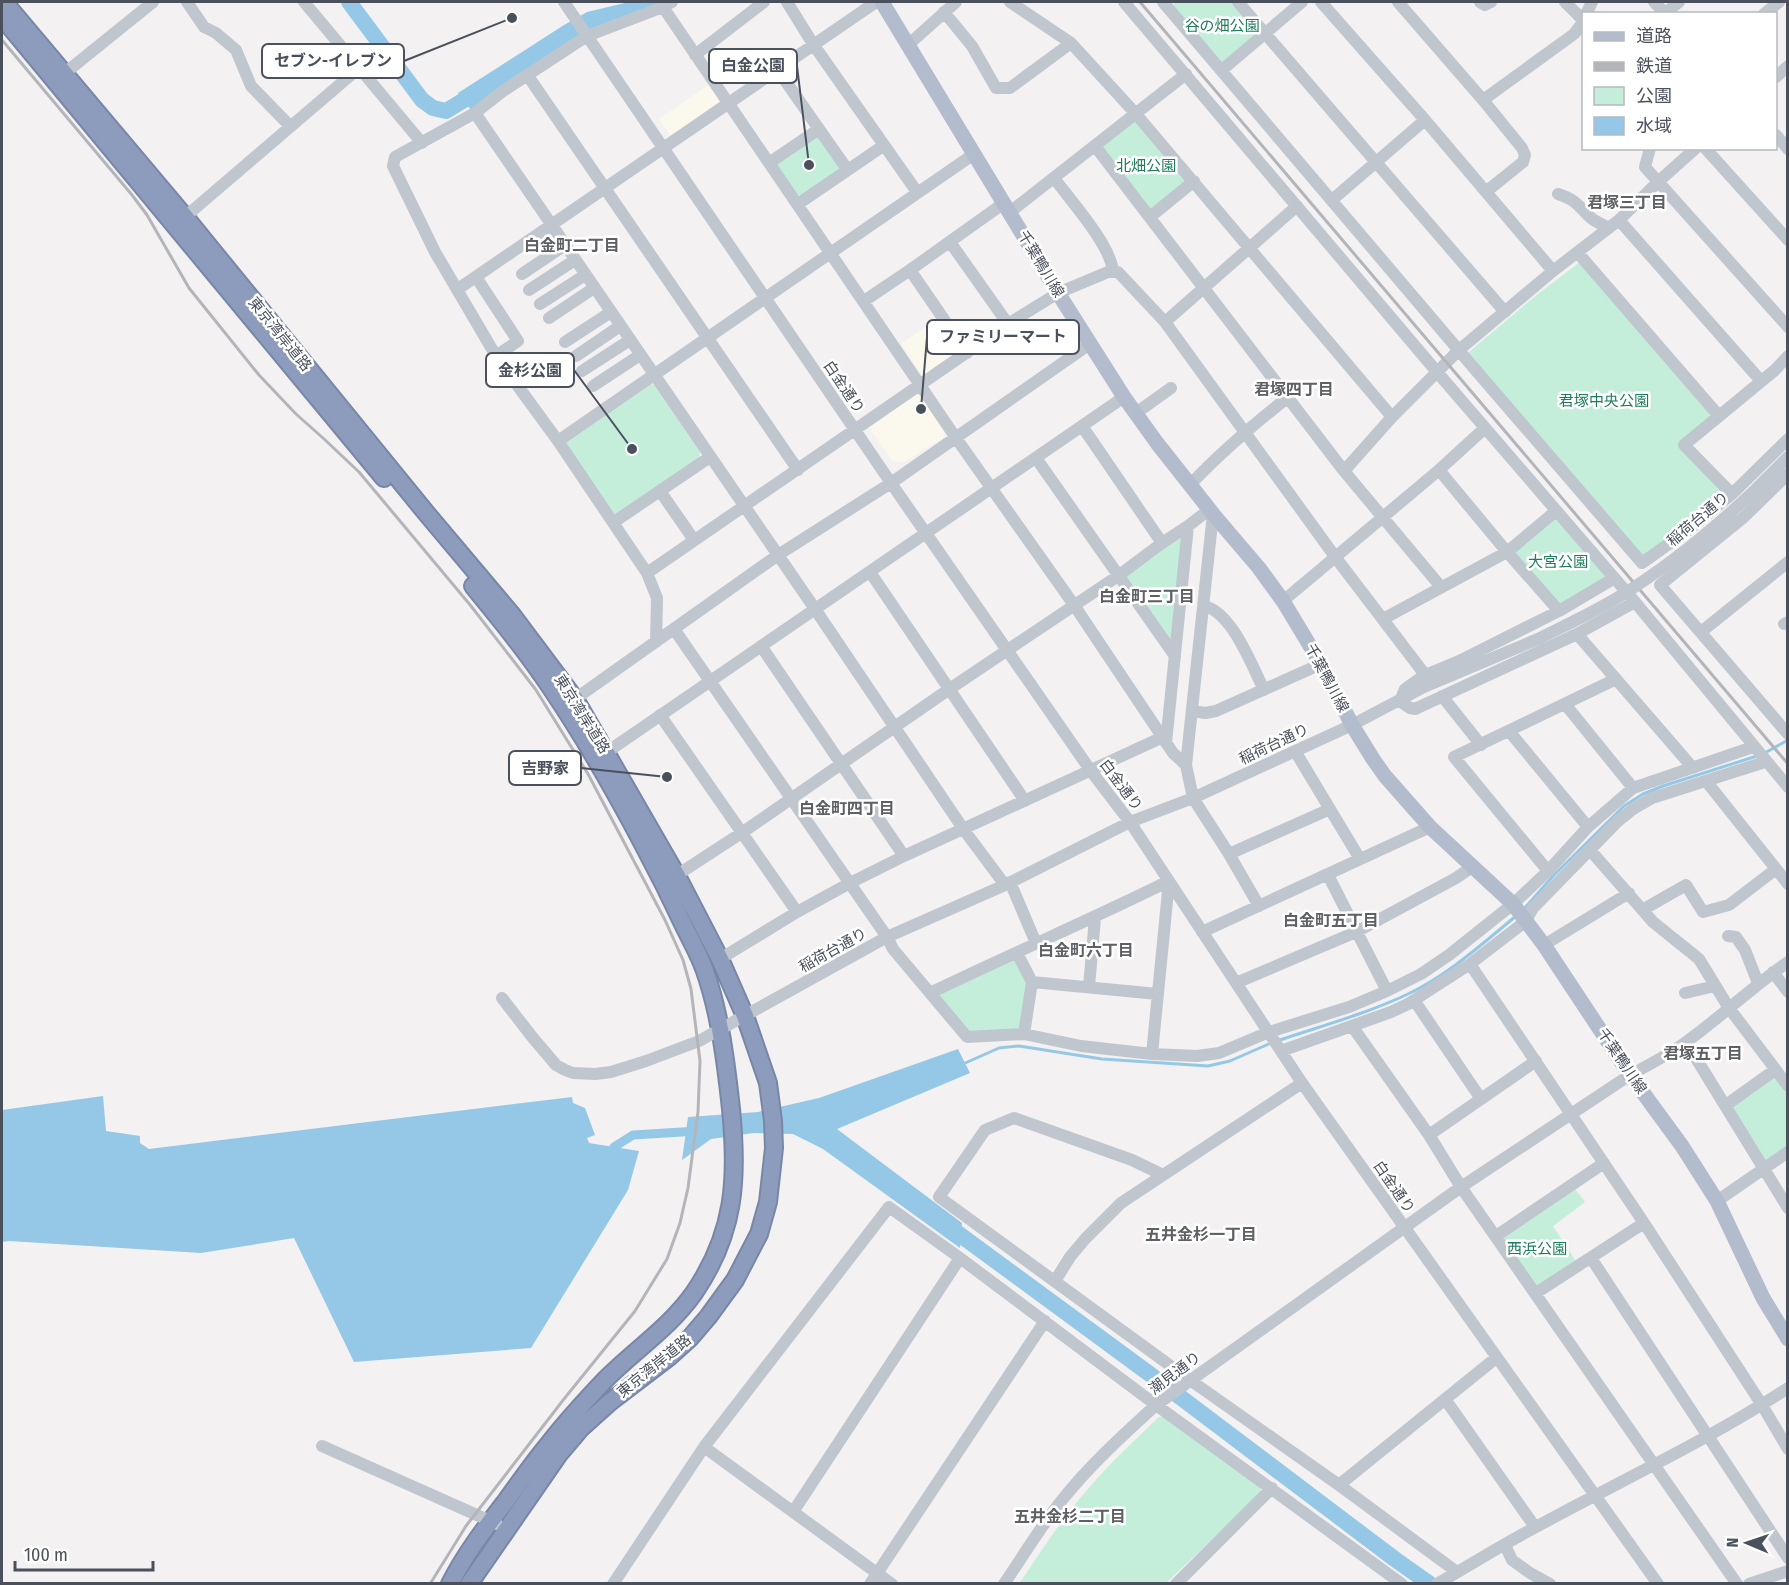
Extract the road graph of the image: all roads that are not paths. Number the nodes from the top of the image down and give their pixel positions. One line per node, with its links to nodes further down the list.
1 (4, 2): 39 (highway, 東京湾岸道路)
2 (153, 2): 39 (street)
3 (187, 2): 47 (street)
4 (304, 2): 36 (street)
5 (564, 2): 31 (street, 白金通り)
6 (764, 2): 35 (street)
7 (787, 2): 33 (street)
8 (876, 2): 33 (street)
9 (882, 2): 34 (main road, 千葉鴨川線)
10 (956, 2): 24 (street)
11 (1010, 2): 32 (street)
12 (1124, 2): 40 (street)
13 (1238, 2): 30 (street)
14 (1302, 2): 30 (street)
15 (1321, 2): 46 (street)
16 (1398, 2): 42 (street)
17 (1480, 2): 18 (street)
18 (1491, 2)
19 (1565, 2): 28 (street)
20 (1679, 2): 25 (street)
21 (1779, 2): 26 (street)
22 (1167, 3): 38 (street)
23 (668, 4): 31 (street); 35 (street)
24 (944, 12): 32 (street); 34 (street)
25 (1666, 12)
26 (1766, 12)
27 (2, 17): 225 (highway, 東京湾岸道路)
28 (1582, 19)
29 (1582, 24): 42 (street)
30 (1264, 33): 38 (street); 60 (street)
31 (587, 36): 41 (street); 53 (street, 白金通り)
32 (1071, 43): 45 (street)
33 (813, 44): 37 (street); 51 (street)
34 (908, 45): 58 (main road, 千葉鴨川線)
35 (695, 55): 43 (street)
36 (359, 68): 47 (street); 50 (street)
37 (777, 69): 43 (street); 48 (street)
38 (1222, 70): 69 (street)
39 (65, 73): 73 (highway, 東京湾岸道路)
40 (1186, 74): 45 (street); 71 (street)
41 (528, 76): 44 (street); 65 (street)
42 (1483, 100): 67 (street)
43 (729, 102): 53 (street); 59 (street)
44 (475, 113): 50 (street); 76 (street)
45 (1136, 114): 52 (street); 63 (street)
46 (1425, 120): 60 (street); 67 (street)
47 (290, 126): 73 (street)
48 (819, 129): 59 (street); 61 (street)
49 (1777, 136): 54 (street)
50 (422, 143): 93 (street)
51 (883, 146): 61 (street); 66 (street)
52 (1095, 146): 62 (street); 74 (street)
53 (663, 147): 65 (street); 96 (street, 白金通り)
54 (1788, 149)
55 (1650, 150): 64 (street)
56 (1694, 150): 64 (street)
57 (1707, 150): 78 (street)
58 (974, 154): 66 (street); 72 (main road, 千葉鴨川線)
59 (769, 163): 70 (street)
60 (1376, 163): 69 (street); 100 (street)
61 (847, 169): 70 (street)
62 (1054, 178): 72 (street); 87 (street)
63 (1194, 181): 74 (street); 81 (street)
64 (1659, 181): 75 (street); 105 (street)
65 (605, 188): 76 (street); 106 (street)
66 (917, 192): 82 (street)
67 (1487, 192): 86 (street)
68 (1558, 195): 77 (street)
69 (1332, 200): 110 (street)
70 (798, 204): 82 (street)
71 (1297, 206): 81 (street); 117 (street)
72 (1007, 207): 79 (street); 95 (main road, 千葉鴨川線)
73 (185, 217): 186 (highway, 東京湾岸道路)
74 (1150, 217): 92 (street)
75 (1619, 220): 77 (street); 119 (street)
76 (551, 226): 80 (street); 90 (street)
77 (1609, 228): 83 (street)
78 (1788, 240)
79 (950, 242): 85 (street); 103 (street)
80 (565, 245): 84 (street); 88 (street)
81 (1250, 248): 92 (street); 127 (street)
82 (831, 252): 96 (street); 97 (street)
83 (1578, 253): 86 (street); 126 (street)
84 (575, 260): 89 (street); 94 (street)
85 (910, 270): 97 (street); 111 (street)
86 (1553, 271): 100 (street)
87 (1113, 272): 95 (street); 102 (street)
88 (522, 274)
89 (585, 275): 91 (street); 98 (street)
90 (476, 277): 93 (street); 113 (street)
91 (594, 288): 99 (street); 101 (street)
92 (1203, 288): 102 (street); 124 (street)
93 (458, 289): 113 (street)
94 (529, 290)
95 (1059, 293): 103 (street); 109 (main road, 千葉鴨川線)
96 (766, 298): 106 (street); 130 (street, 白金通り)
97 (864, 301): 120 (street)
98 (540, 303)
99 (611, 312): 104 (street); 108 (street)
100 (1505, 312): 110 (street)
101 (549, 318)
102 (1165, 322): 131 (street)
103 (1008, 324): 111 (street)
104 (620, 326): 107 (street); 114 (street)
105 (1788, 327)
106 (706, 338): 118 (street); 138 (street)
107 (630, 340): 112 (street); 116 (street)
108 (565, 342)
109 (1091, 344): 123 (main road, 千葉鴨川線); 132 (street)
110 (1459, 350): 117 (street); 146 (street)
111 (967, 353): 120 (street)
112 (640, 355): 118 (street); 121 (street)
113 (496, 356): 134 (street)
114 (576, 356)
115 (1788, 356): 119 (street)
116 (582, 371)
117 (1437, 372): 127 (street); 129 (street)
118 (654, 375): 134 (street); 135 (street)
119 (1761, 381): 126 (street)
120 (921, 385): 130 (street); 132 (street)
121 (593, 386)
122 (1171, 388): 125 (street)
123 (1124, 397): 125 (main road, 千葉鴨川線); 128 (street)
124 (1287, 398): 131 (street); 140 (street)
125 (1136, 413): 143 (main road, 千葉鴨川線)
126 (1719, 416): 146 (street)
127 (1392, 417): 140 (street)
128 (1082, 426): 137 (street); 155 (street)
129 (1485, 428): 139 (street); 149 (street)
130 (855, 430): 138 (street); 142 (street, 白金通り)
131 (1244, 433): 143 (street); 158 (street)
132 (956, 438): 142 (street); 144 (street)
133 (1788, 439): 146 (street)
134 (558, 441): 151 (street)
135 (710, 456): 145 (street); 147 (street)
136 (1788, 457): 187 (street, 稲荷台通り, bridge)
137 (1036, 458): 144 (street); 162 (street)
138 (798, 470): 147 (street)
139 (1438, 470): 150 (street); 156 (street)
140 (1344, 471): 150 (street)
141 (1788, 474): 173 (street)
142 (891, 483): 153 (street, 白金通り); 157 (street)
143 (1190, 484): 148 (main road, 千葉鴨川線)
144 (992, 488): 153 (street); 167 (street)
145 (660, 491): 151 (street); 154 (street)
146 (1732, 494)
147 (744, 506): 154 (street); 157 (street)
148 (1211, 511): 152 (street); 165 (main road, 千葉鴨川線); 168 (street)
149 (1556, 511): 156 (street); 163 (street)
150 (1383, 517): 158 (street); 164 (street)
151 (614, 522): 161 (street)
152 (1188, 526): 155 (street); 178 (street)
153 (927, 534): 160 (street); 177 (street, 白金通り)
154 (694, 540): 161 (street)
155 (1162, 543): 162 (street)
156 (1507, 552): 164 (street); 170 (street)
157 (778, 555): 169 (street); 172 (street)
158 (1336, 558): 165 (street); 171 (street)
159 (1788, 562): 173 (street)
160 (870, 572): 169 (street); 183 (street)
161 (647, 573): 175 (street)
162 (1118, 576): 167 (street); 178 (street)
163 (1614, 579): 166 (street); 170 (street)
164 (1441, 587): 171 (street)
165 (1283, 601): 179 (main road, 千葉鴨川線)
166 (1635, 602): 174 (street); 197 (street)
167 (1074, 605): 177 (street); 195 (street)
168 (1204, 606): 184 (street); 189 (street)
169 (815, 609): 176 (street); 193 (street)
170 (1559, 610): 180 (street)
171 (1383, 619): 180 (street)
172 (674, 629): 175 (street); 182 (street)
173 (1701, 632): 192 (street)
174 (1577, 634): 181 (street); 185 (street)
175 (656, 642): 186 (street)
176 (761, 646): 182 (street); 201 (street)
177 (1008, 650): 183 (street); 204 (street, 白金通り)
178 (1175, 656): 195 (street)
179 (1321, 664): 184 (street); 191 (main road, 千葉鴨川線)
180 (1426, 676): 187 (street)
181 (1616, 679): 188 (street); 203 (street)
182 (710, 681): 190 (street); 209 (street)
183 (948, 690): 193 (street); 210 (street)
184 (1264, 690): 189 (street)
185 (1442, 696): 187 (street); 196 (street)
186 (575, 699): 198 (highway, 東京湾岸道路)
187 (1400, 700): 191 (street, 稲荷台通り)
188 (1565, 704): 194 (street); 207 (street)
189 (1193, 711): 202 (street)
190 (660, 715): 198 (street); 216 (street)
191 (1352, 725): 199 (street, 稲荷台通り); 213 (main road, 千葉鴨川線)
192 (1785, 726)
193 (894, 728): 201 (street); 215 (street)
194 (1509, 731): 196 (street); 214 (street)
195 (1165, 740): 202 (street); 204 (street)
196 (1481, 745): 223 (street)
197 (1753, 747): 200 (street); 203 (street)
198 (607, 752): 225 (highway, 東京湾岸道路)
199 (1295, 752): 208 (street, 稲荷台通り); 211 (street)
200 (1766, 762): 205 (street); 206 (street)
201 (841, 765): 209 (street); 219 (street)
202 (1186, 765): 208 (street)
203 (1693, 768): 207 (street)
204 (1091, 771): 210 (street); 212 (street, 白金通り)
205 (1706, 781): 217 (street); 222 (street)
206 (1788, 787)
207 (1633, 788): 214 (street)
208 (1193, 798): 212 (street, 稲荷台通り); 218 (street)
209 (791, 799): 216 (street); 227 (street)
210 (1025, 801): 215 (street)
211 (1330, 809): 218 (street); 220 (street)
212 (1130, 822): 226 (street, 白金通り); 228 (street, 稲荷台通り)
213 (1430, 826): 220 (street); 221 (main road, 千葉鴨川線)
214 (1588, 827): 223 (street)
215 (964, 830): 219 (street); 228 (street)
216 (742, 832): 225 (street); 234 (street)
217 (1590, 850): 230 (street); 236 (street)
218 (1229, 854): 232 (street)
219 (904, 856): 227 (street)
220 (1360, 859): 224 (street)
221 (1472, 867): 231 (main road, 千葉鴨川線); 237 (street)
222 (1776, 869): 229 (street); 233 (street)
223 (1548, 871): 231 (street)
224 (1328, 875): 232 (street); 237 (street)
225 (671, 879): 244 (highway, 東京湾岸道路); 263 (highway, 東京湾岸道路)
226 (1169, 881): 235 (street); 238 (street, 白金通り); 257 (street)
227 (850, 883): 234 (street); 240 (street)
228 (1007, 884): 240 (street, 稲荷台通り); 241 (street)
229 (1788, 884)
230 (1629, 893): 233 (street); 242 (street)
231 (1513, 904): 236 (main road, 千葉鴨川線); 253 (street)
232 (1259, 906): 238 (street)
233 (1644, 909): 251 (street)
234 (797, 912): 244 (street)
235 (1095, 918): 241 (street); 252 (street)
236 (1526, 921): 242 (main road, 千葉鴨川線); 246 (street)
237 (1356, 932): 249 (street); 253 (street)
238 (1203, 933): 249 (street, 白金通り)
239 (1728, 936): 250 (street)
240 (887, 938): 255 (street); 261 (street, 稲荷台通り)
241 (1036, 943): 243 (street)
242 (1544, 945): 271 (main road, 千葉鴨川線)
243 (1017, 953): 248 (street); 255 (street)
244 (720, 959): 261 (highway, 東京湾岸道路)
245 (1788, 962): 247 (street, 潮見通り)
246 (1470, 964): 259 (street); 269 (street)
247 (1773, 972): 250 (street, 潮見通り); 254 (street)
248 (1032, 982): 252 (street); 265 (street)
249 (1236, 983): 264 (street, 白金通り)
250 (1758, 983): 260 (street, 潮見通り)
251 (1715, 986): 256 (street); 260 (street)
252 (1089, 987): 257 (street)
253 (1387, 991): 264 (street)
254 (1788, 992)
255 (930, 993): 265 (street)
256 (1685, 993)
257 (1158, 994): 268 (street)
258 (502, 998): 263 (street, 稲荷台通り)
259 (1414, 1000): 262 (street); 274 (street)
260 (1729, 1008): 266 (street, 潮見通り); 270 (street)
261 (745, 1016): 263 (street, 稲荷台通り); 309 (highway, 東京湾岸道路)
262 (1352, 1026): 267 (street); 277 (street)
263 (719, 1029): 309 (highway, 東京湾岸道路)
264 (1269, 1032): 267 (street, 白金通り); 268 (street)
265 (1024, 1034): 268 (street)
266 (1686, 1042): 271 (street, 潮見通り); 275 (street)
267 (1281, 1051): 272 (street, 白金通り)
268 (1152, 1054)
269 (1536, 1061): 274 (street); 276 (street)
270 (1775, 1070): 273 (street); 275 (street)
271 (1630, 1075): 276 (street, 潮見通り); 283 (main road, 千葉鴨川線)
272 (1302, 1083): 281 (street); 286 (street, 白金通り)
273 (1788, 1086)
274 (1481, 1099): 277 (street)
275 (1726, 1106): 280 (street)
276 (1571, 1114): 279 (street); 282 (street, 潮見通り)
277 (1429, 1135): 282 (street)
278 (1788, 1152): 280 (street)
279 (1604, 1163): 285 (street); 287 (street)
280 (1763, 1168): 283 (street); 284 (street)
281 (1163, 1175): 290 (street); 290 (street)
282 (1461, 1187): 286 (street, 潮見通り); 287 (street)
283 (1718, 1201): 293 (main road, 千葉鴨川線)
284 (1788, 1208)
285 (1644, 1223): 289 (street); 299 (street)
286 (1404, 1227): 294 (street, 白金通り); 295 (street, 潮見通り)
287 (1496, 1236): 291 (street)
288 (960, 1258): 292 (street); 302 (street); 308 (street)
289 (1592, 1258): 291 (street); 300 (street)
290 (1055, 1281): 295 (street)
291 (1536, 1293): 304 (street)
292 (1045, 1321): 298 (street); 315 (street)
293 (1788, 1339)
294 (1497, 1358): 297 (street); 307 (street, 白金通り)
295 (1190, 1380): 298 (street, 潮見通り); 305 (street)
296 (1788, 1388): 299 (street)
297 (1445, 1399): 305 (street); 310 (street)
298 (1156, 1405): 306 (street); 320 (street, 潮見通り)
299 (1762, 1405): 300 (street); 303 (street)
300 (1708, 1435): 304 (street); 312 (street)
301 (322, 1446): 309 (street)
302 (704, 1447): 308 (street); 318 (street)
303 (1788, 1449)
304 (1655, 1465): 307 (street); 326 (street)
305 (1339, 1485): 314 (street)
306 (1272, 1488): 321 (street); 322 (street)
307 (1595, 1496): 310 (street); 325 (street, 白金通り)
308 (793, 1512): 315 (street)
309 (498, 1525): 316 (highway, 東京湾岸道路); 317 (highway, 東京湾岸道路)
310 (1535, 1527): 311 (street)
311 (1505, 1545): 314 (street); 324 (street)
312 (1788, 1558)
313 (1788, 1571): 327 (street)
314 (1457, 1572): 323 (street)
315 (874, 1578): 319 (street)
316 (450, 1584)
317 (469, 1584)
318 (613, 1584)
319 (892, 1584)
320 (1004, 1584)
321 (1176, 1584)
322 (1402, 1584)
323 (1437, 1584)
324 (1550, 1584)
325 (1658, 1584)
326 (1737, 1584)
327 (1749, 1584)

